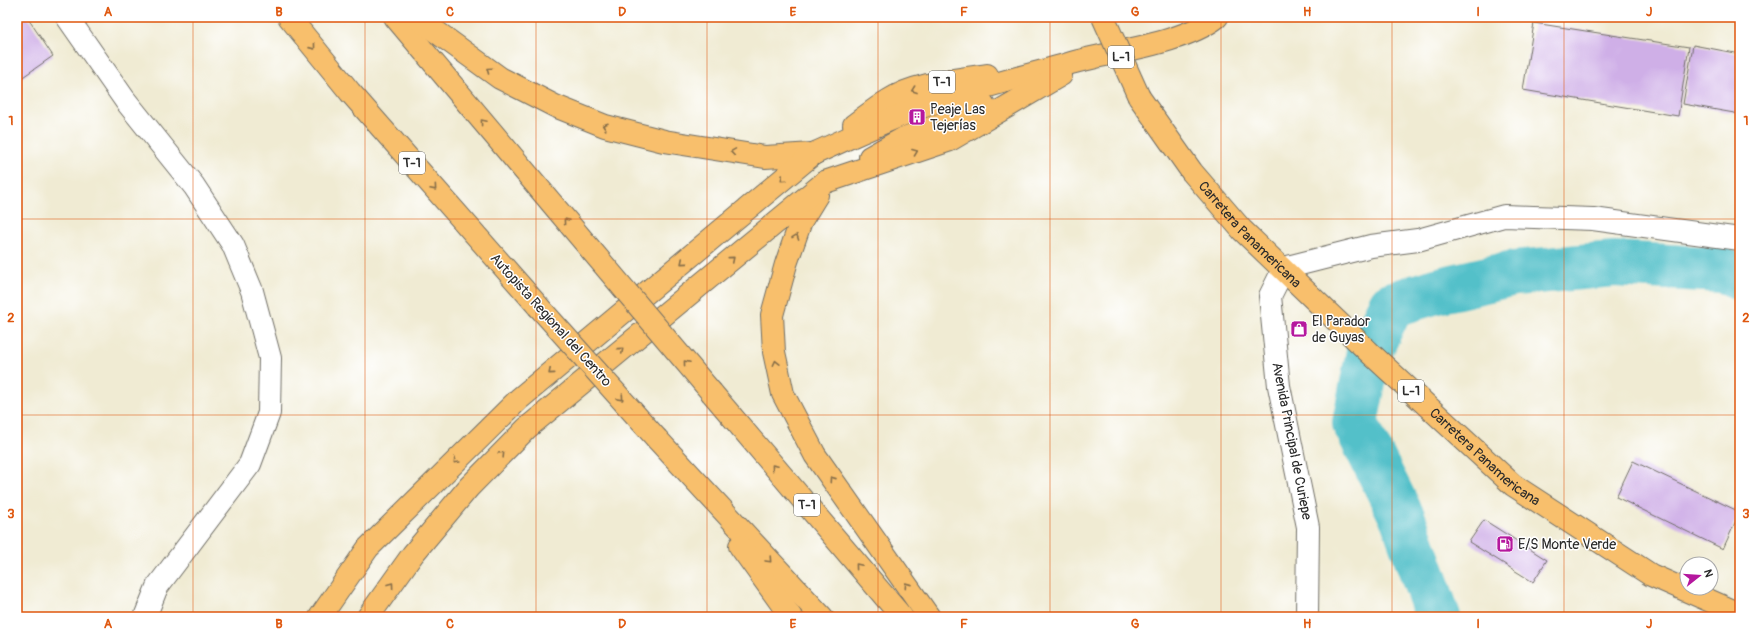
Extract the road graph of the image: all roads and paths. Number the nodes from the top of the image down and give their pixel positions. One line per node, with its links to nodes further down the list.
1 (67, 17): 14 (street)
2 (288, 17): 12 (main road, Autopista Regional del Centro / T-1, one-way to 12, bridge)
3 (395, 17): 19 (main road, T-1, one-way to 3, bridge)
4 (416, 17): 8 (main road, one-way to 4)
5 (1103, 17): 11 (main road, Carretera Panamericana / L-1, bridge)
6 (1217, 17): 7 (main road)
7 (1089, 58): 8 (main road, T-1, one-way to 8); 9 (main road, one-way to 7)
8 (813, 154): 15 (main road, one-way to 15)
9 (825, 182): 16 (main road, one-way to 9); 20 (main road, one-way to 9)
10 (1740, 239): 11 (street)
11 (1284, 268): 13 (main road, Carretera Panamericana / L-1); 21 (street, Avenida Principal de Curiepe)
12 (682, 466): 17 (main road); 18 (main road, Autopista Regional del Centro / T-1, one-way to 18)
13 (1740, 614)
14 (145, 617)
15 (320, 617)
16 (368, 617)
17 (791, 617)
18 (822, 617)
19 (902, 617)
20 (929, 617)
21 (1307, 617)

